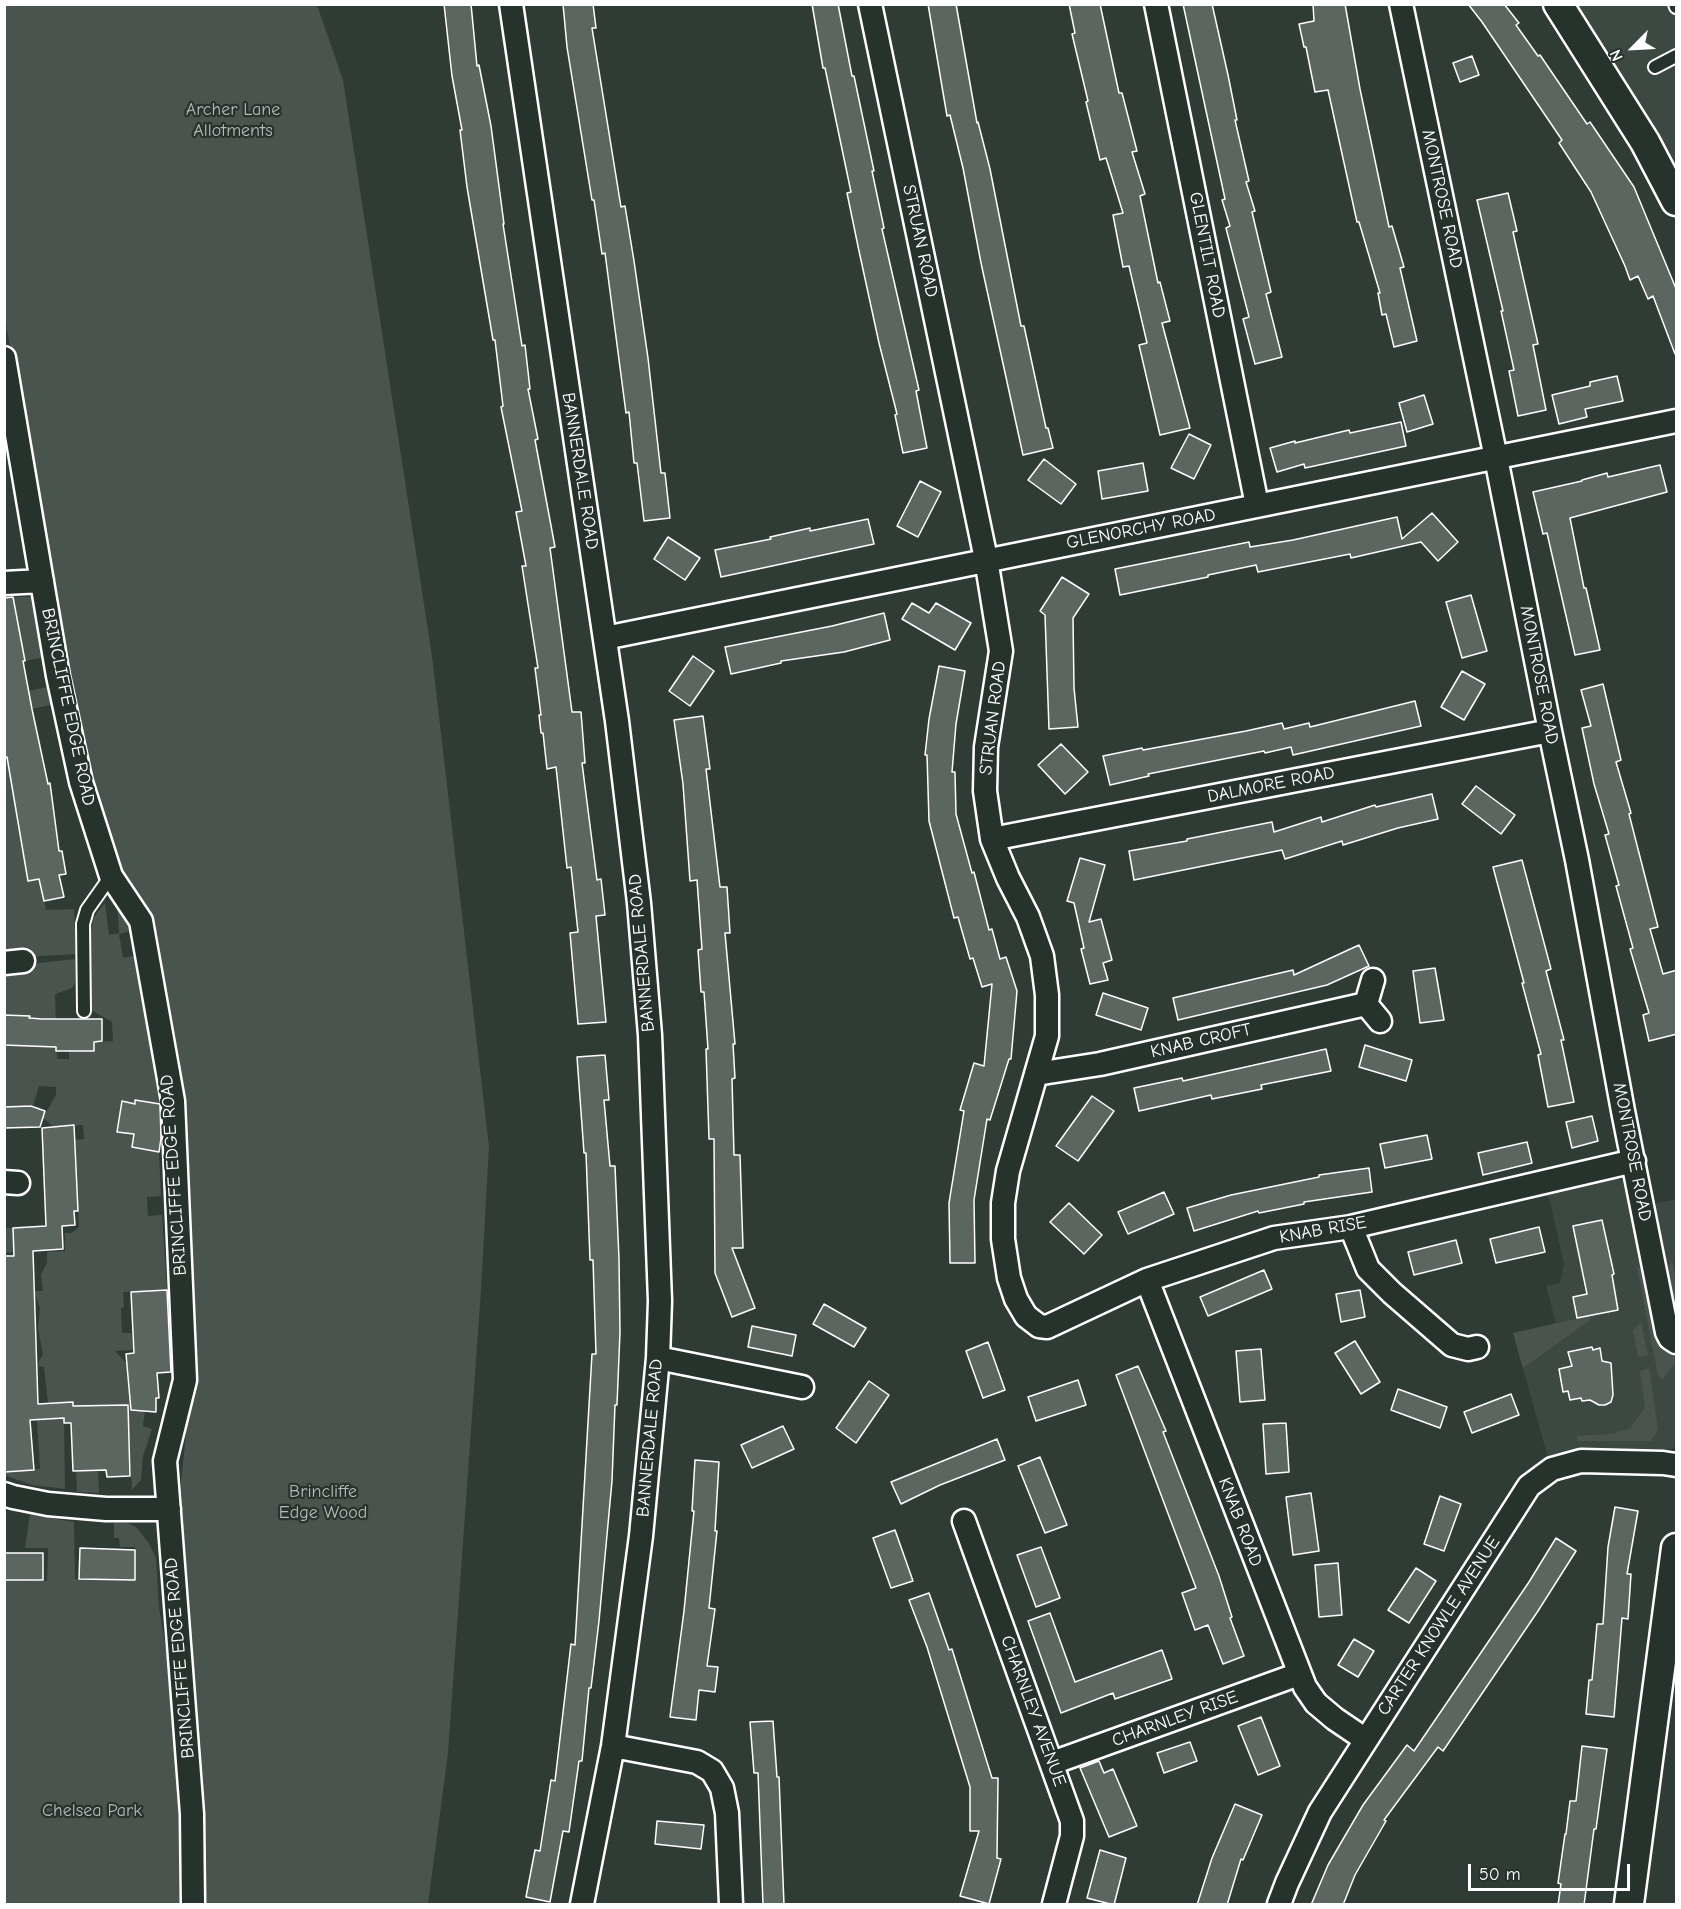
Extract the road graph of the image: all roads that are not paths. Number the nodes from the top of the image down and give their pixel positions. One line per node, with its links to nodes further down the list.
1 (511, 4): 16 (street, BANNERDALE ROAD)
2 (870, 4): 13 (street, STRUAN ROAD)
3 (1156, 4): 12 (street, GLENTILT ROAD)
4 (1401, 4): 11 (street, MONTROSE ROAD)
5 (1558, 4): 8 (street)
6 (1677, 56): 7 (lane)
7 (1655, 68)
8 (1677, 201)
9 (4, 357): 14 (street, BRINCLIFFE EDGE ROAD)
10 (1677, 421): 11 (street, GLENORCHY ROAD)
11 (1496, 458): 12 (street, GLENORCHY ROAD); 17 (street, MONTROSE ROAD)
12 (1257, 505): 13 (street, GLENORCHY ROAD)
13 (987, 559): 16 (street, GLENORCHY ROAD); 18 (street, STRUAN ROAD)
14 (42, 581): 15 (street); 19 (street, BRINCLIFFE EDGE ROAD)
15 (4, 583)
16 (605, 638): 29 (street, BANNERDALE ROAD)
17 (1550, 731): 18 (street, DALMORE ROAD); 23 (street, MONTROSE ROAD)
18 (992, 839): 22 (street, STRUAN ROAD)
19 (111, 876): 21 (lane); 33 (street, BRINCLIFFE EDGE ROAD)
20 (1373, 980): 22 (street, KNAB CROFT)
21 (84, 1011)
22 (1036, 1074): 26 (street, STRUAN ROAD)
23 (1634, 1161): 24 (street, KNAB RISE); 27 (street, MONTROSE ROAD)
24 (1351, 1227): 25 (street, KNAB RISE); 28 (street)
25 (1147, 1280): 26 (street, KNAB RISE); 36 (street, KNAB ROAD)
26 (1026, 1316)
27 (1677, 1342)
28 (1477, 1347)
29 (658, 1358): 30 (street); 38 (street, BANNERDALE ROAD)
30 (802, 1387)
31 (1677, 1465): 37 (street, CARTER KNOWLE AVENUE)
32 (4, 1494): 33 (street)
33 (169, 1509): 40 (street, BRINCLIFFE EDGE ROAD)
34 (964, 1521): 39 (street, CHARNLEY AVENUE)
35 (1677, 1548): 45 (street)
36 (1299, 1674): 37 (street, KNAB ROAD); 39 (street, CHARNLEY RISE)
37 (1366, 1740): 44 (street, CARTER KNOWLE AVENUE)
38 (613, 1746): 41 (street, BANNERDALE ROAD); 42 (street)
39 (1052, 1763): 43 (street, CHARNLEY AVENUE)
40 (193, 1905)
41 (582, 1905)
42 (731, 1905)
43 (1054, 1905)
44 (1279, 1905)
45 (1629, 1905)

